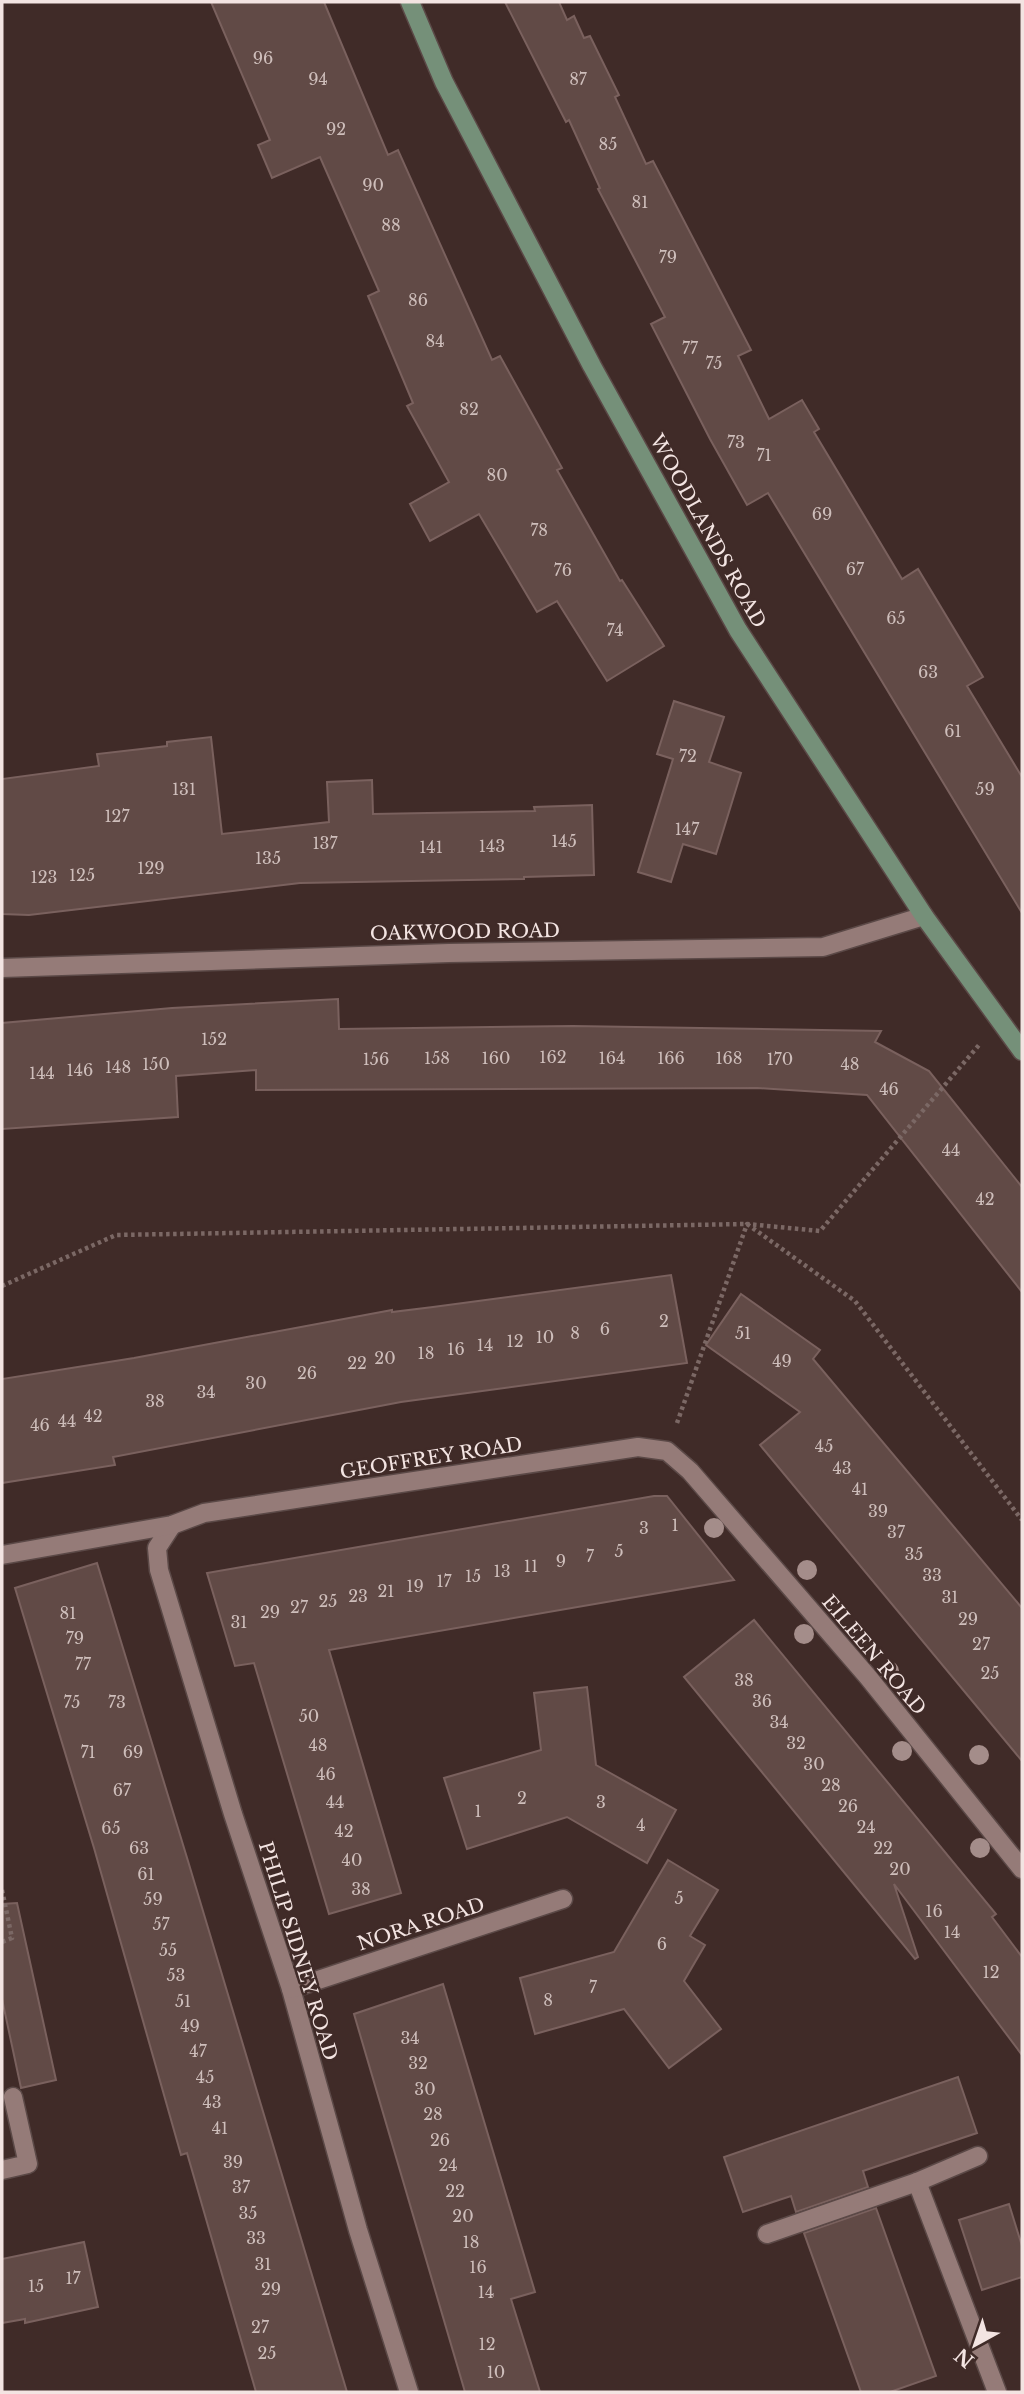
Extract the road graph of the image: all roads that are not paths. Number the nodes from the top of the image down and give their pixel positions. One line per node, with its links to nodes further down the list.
1 (410, 2): 2 (street, WOODLANDS ROAD)
2 (924, 916): 3 (street, OAKWOOD ROAD); 4 (street, WOODLANDS ROAD)
3 (2, 968)
4 (1022, 1051)
5 (690, 1471): 6 (street, GEOFFREY ROAD); 8 (street, EILEEN ROAD)
6 (172, 1525): 7 (street, GEOFFREY ROAD); 10 (street, PHILIP SIDNEY ROAD)
7 (2, 1555)
8 (1022, 1869)
9 (563, 1899): 10 (street, NORA ROAD)
10 (291, 1989): 16 (street, PHILIP SIDNEY ROAD)
11 (13, 2097): 13 (street)
12 (978, 2157): 14 (street)
13 (2, 2170)
14 (917, 2182): 15 (street); 17 (street)
15 (767, 2234)
16 (409, 2392)
17 (997, 2392)

